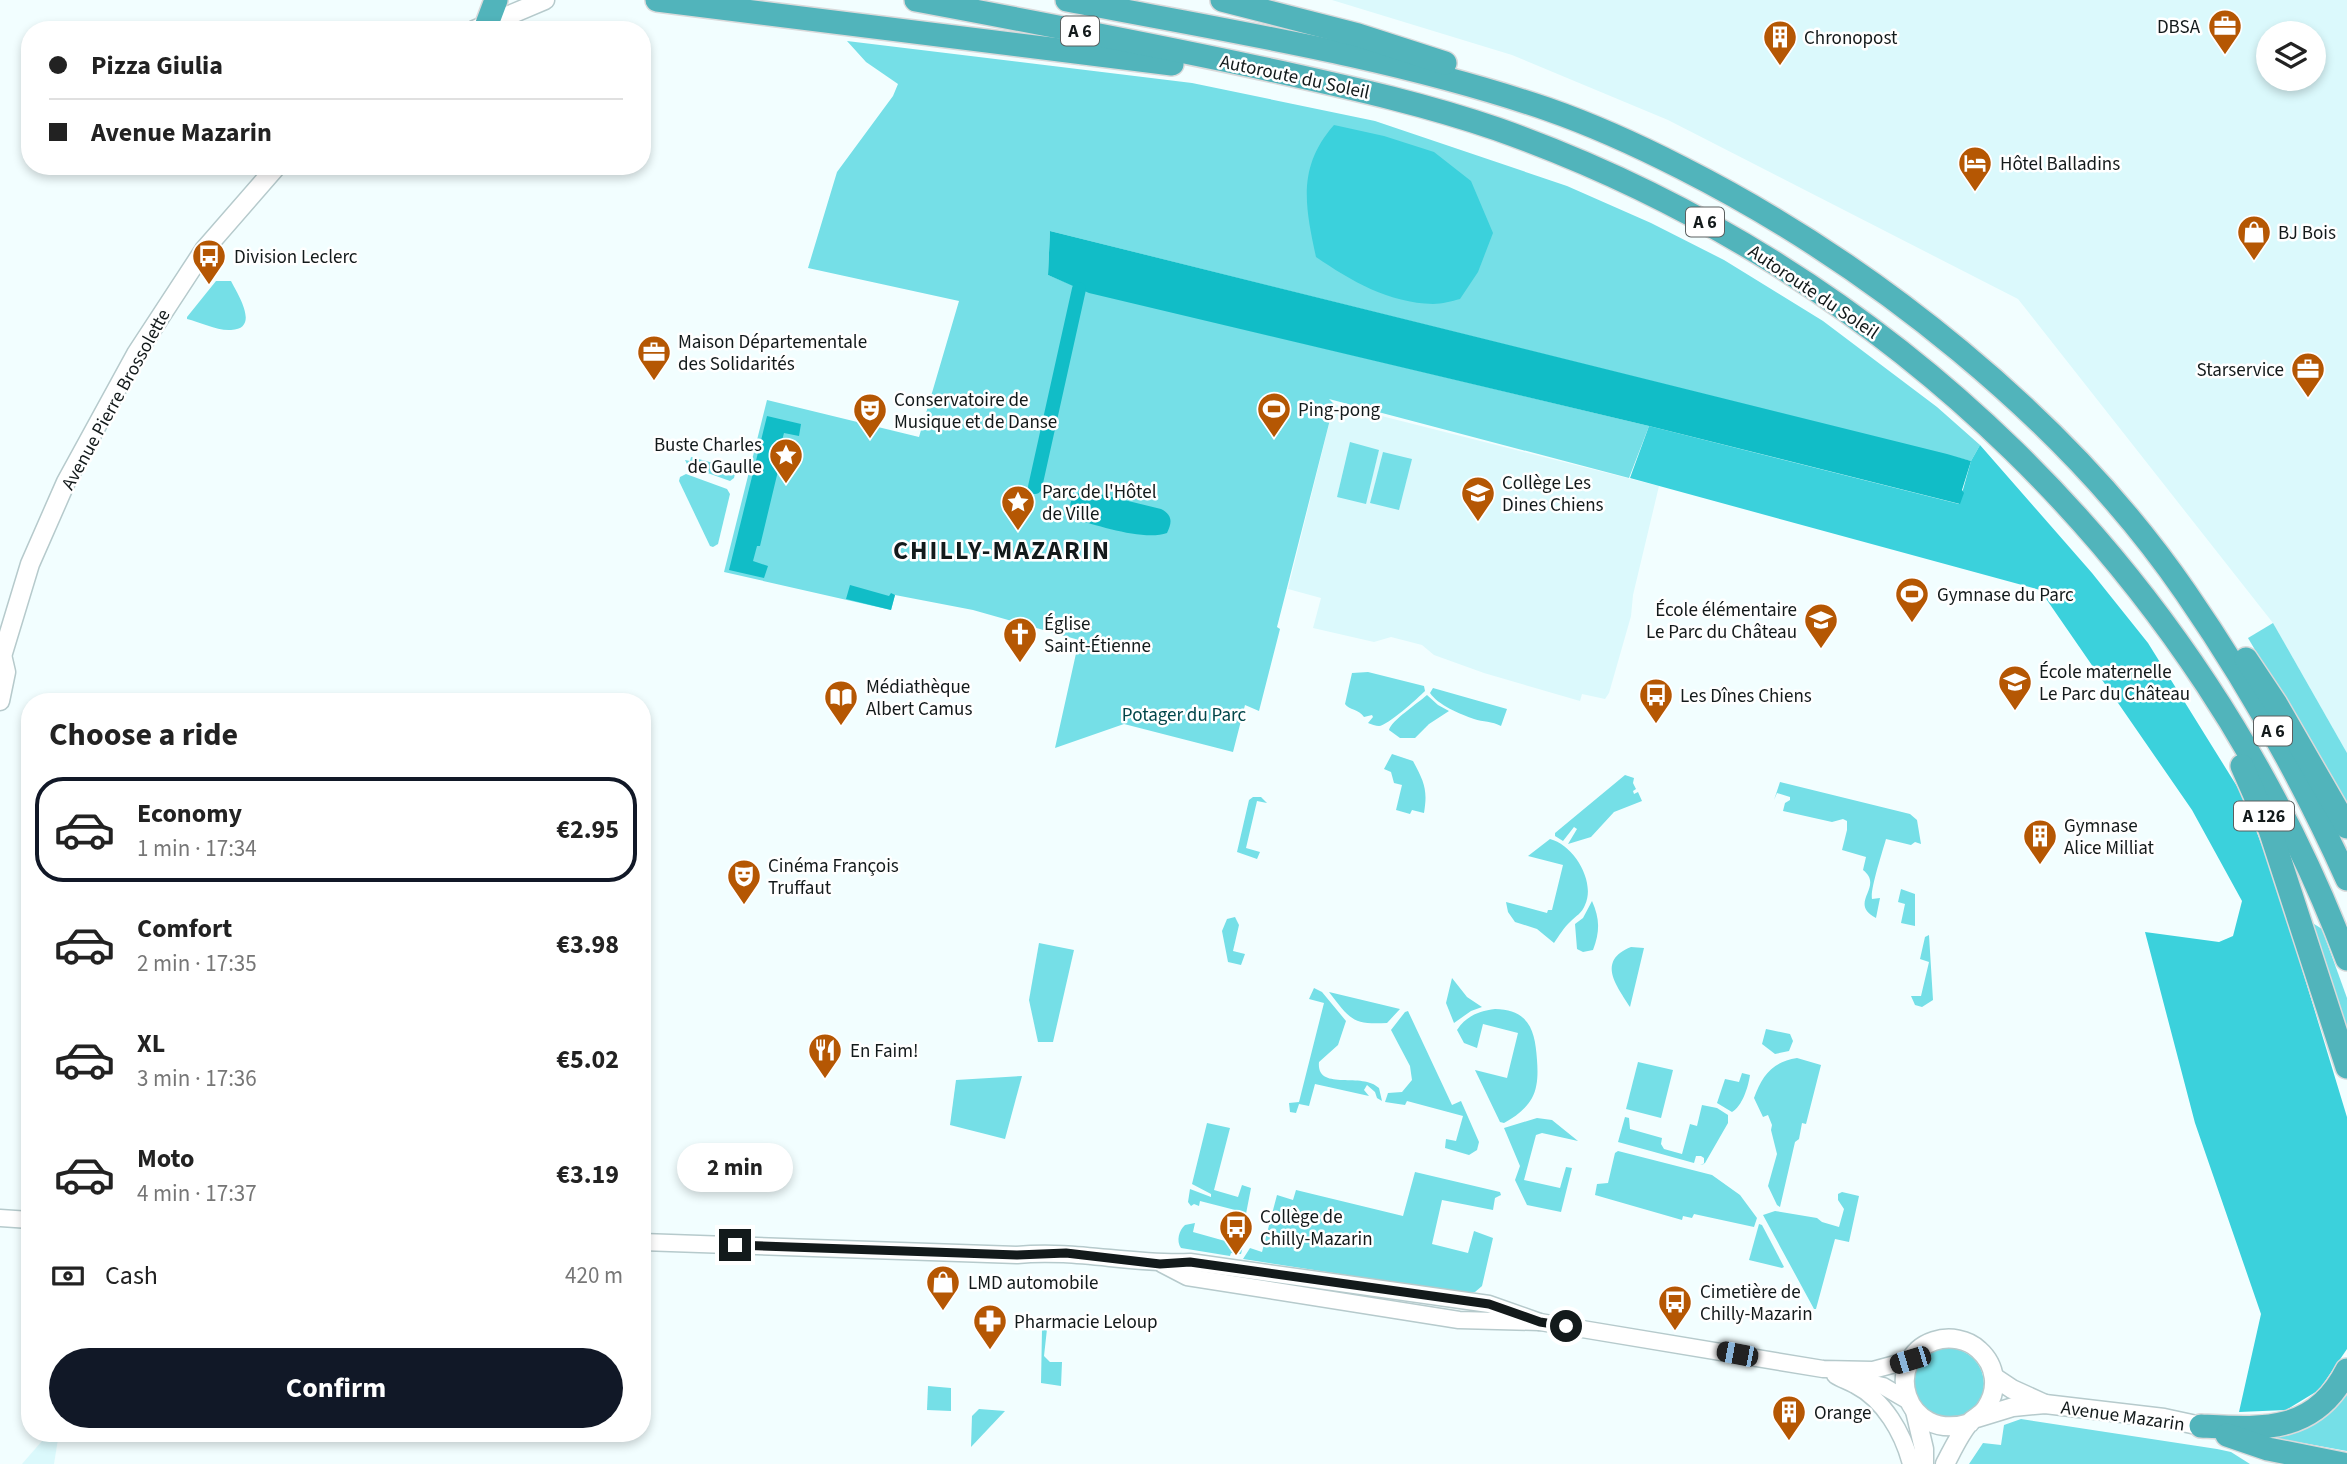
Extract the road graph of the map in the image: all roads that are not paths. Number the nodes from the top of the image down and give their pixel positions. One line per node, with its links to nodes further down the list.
1 (496, 0): 7 (highway)
2 (544, 0): 8 (main road)
3 (657, 0): 9 (highway)
4 (916, 0): 9 (highway, Autoroute du Soleil / A 6)
5 (1067, 0): 10 (highway, Autoroute du Soleil / A 6)
6 (1222, 0): 10 (highway)
7 (484, 21)
8 (494, 21)
9 (1243, 64): 15 (highway, Autoroute du Soleil / A 6)
10 (1464, 82): 12 (highway, Autoroute du Soleil / A 6)
11 (269, 175): 13 (main road, Avenue Pierre Brossolette)
12 (2185, 591): 16 (highway); 17 (highway, Autoroute du Soleil / A 6)
13 (1, 661): 14 (main road, Avenue Pierre Brossolette)
14 (0, 701)
15 (2230, 722): 18 (highway, Autoroute du Soleil / A 6); 19 (highway, A 126)
16 (2347, 827)
17 (2347, 878)
18 (2347, 959)
19 (2347, 1067)
20 (0, 1218): 21 (street)
21 (21, 1219)
22 (651, 1242): 25 (street)
23 (1910, 1360): 25 (street); 26 (main road); 28 (main road)
24 (2347, 1370): 30 (highway)
25 (1829, 1372): 28 (street); 31 (street)
26 (1994, 1377): 27 (main road, Avenue Mazarin); 29 (main road)
27 (2045, 1404): 29 (main road, Avenue Mazarin); 30 (main road, Avenue Mazarin)
28 (1911, 1406): 29 (main road); 32 (main road)
29 (1973, 1421): 33 (main road)
30 (2201, 1426): 34 (highway)
31 (1911, 1464)
32 (1924, 1464)
33 (1945, 1464)
34 (2343, 1464)

